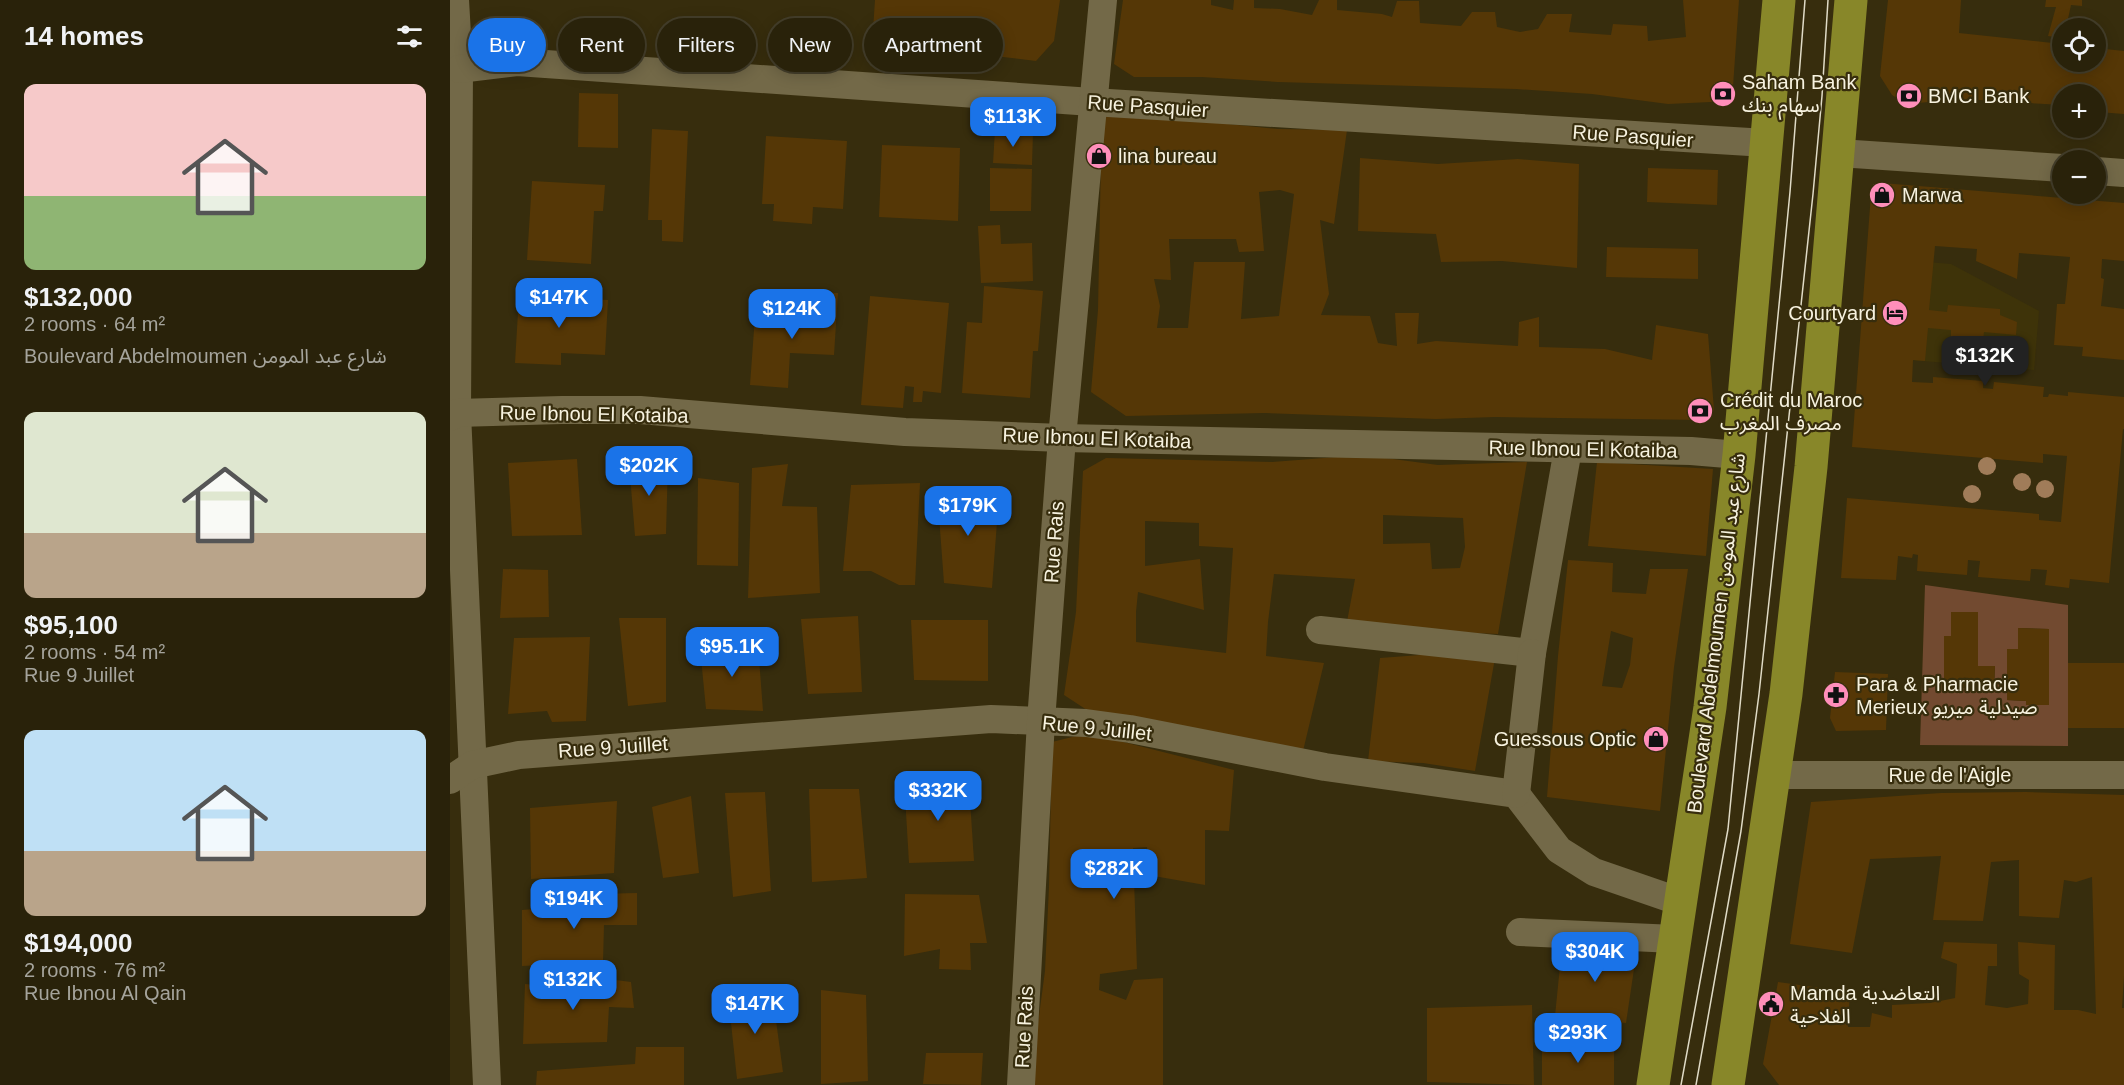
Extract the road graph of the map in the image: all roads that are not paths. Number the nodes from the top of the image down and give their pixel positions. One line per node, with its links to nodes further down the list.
1 (455, 0): 5 (street)
2 (1103, 0): 6 (street, Rue Rais)
3 (1779, 0): 7 (main road, Boulevard Abdelmoumen شارع عبد المومن)
4 (1851, 0): 8 (main road)
5 (459, 69): 6 (street, Rue Pasquier); 12 (street)
6 (1092, 102): 7 (street, Rue Pasquier); 14 (street, Rue Rais)
7 (1766, 143): 16 (main road, Boulevard Abdelmoumen شارع عبد المومن)
8 (1839, 153): 9 (street); 21 (main road)
9 (2052, 167)
10 (2106, 172): 11 (street)
11 (2124, 173)
12 (454, 191): 13 (street)
13 (453, 415): 14 (street, Rue Ibnou El Kotaiba); 20 (street)
14 (1062, 438): 15 (street, Rue Ibnou El Kotaiba); 19 (street, Rue Rais)
15 (1568, 448): 16 (street, Rue Ibnou El Kotaiba); 18 (street)
16 (1739, 455): 24 (main road, Boulevard Abdelmoumen شارع عبد المومن)
17 (1320, 630): 18 (street)
18 (1532, 653): 23 (street)
19 (1041, 721): 20 (street, Rue 9 Juillet); 23 (street, Rue 9 Juillet); 28 (street, Rue Rais)
20 (461, 772): 27 (street)
21 (1776, 774): 22 (street, Rue de l'Aigle); 30 (main road)
22 (2124, 776)
23 (1516, 794): 24 (street)
24 (1681, 902): 26 (main road, Boulevard Abdelmoumen شارع عبد المومن)
25 (1520, 932): 26 (street)
26 (1675, 939): 29 (main road, Boulevard Abdelmoumen شارع عبد المومن)
27 (483, 1083)
28 (1021, 1085)
29 (1653, 1085)
30 (1728, 1085)

